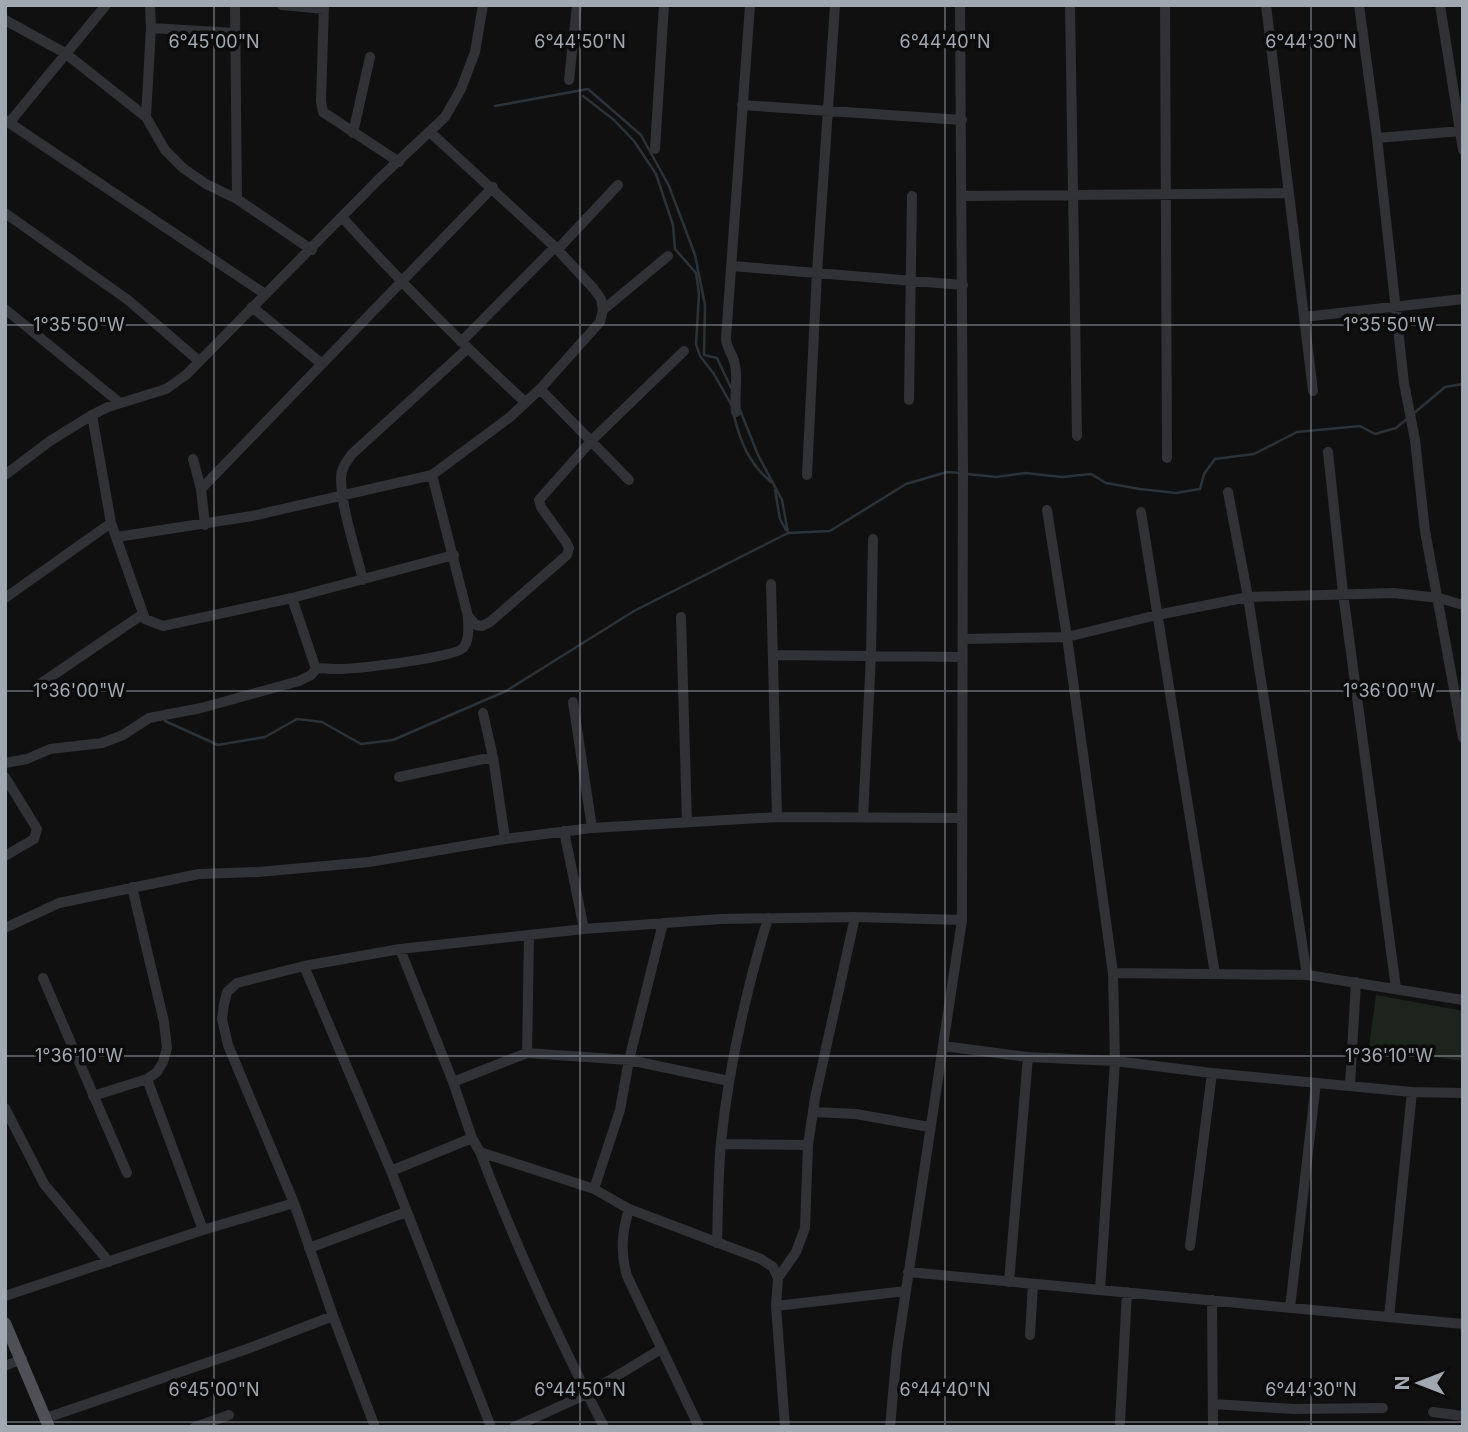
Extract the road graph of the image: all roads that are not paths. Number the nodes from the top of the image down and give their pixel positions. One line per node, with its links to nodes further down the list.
1 (106, 5): 20 (street)
2 (150, 5): 18 (street)
3 (235, 5): 19 (street)
4 (282, 5): 16 (street)
5 (483, 5): 30 (street)
6 (577, 5): 22 (street)
7 (664, 5): 32 (street)
8 (750, 5): 23 (street)
9 (835, 5): 24 (street)
10 (960, 5): 26 (street)
11 (1070, 5): 39 (street)
12 (1165, 5): 38 (street)
13 (1266, 5): 37 (street)
14 (1359, 5): 31 (street)
15 (1440, 5): 28 (street)
16 (324, 7): 29 (street)
17 (5, 20): 20 (street)
18 (151, 28): 19 (street); 25 (street)
19 (235, 33): 42 (street)
20 (65, 53): 25 (street); 27 (street)
21 (370, 57): 29 (street)
22 (569, 80)
23 (742, 105): 24 (street); 48 (street)
24 (828, 110): 26 (street); 49 (street)
25 (146, 117): 42 (street)
26 (962, 120): 41 (street)
27 (7, 121): 53 (street)
28 (1461, 131): 31 (street); 33 (street)
29 (353, 133): 34 (street)
30 (431, 133): 34 (street); 36 (street)
31 (1377, 138): 55 (street)
32 (654, 149)
33 (1463, 150)
34 (399, 162): 43 (street)
35 (618, 185): 45 (street)
36 (493, 187): 45 (street); 51 (street)
37 (1289, 193): 38 (street); 59 (street)
38 (1167, 194): 39 (street); 74 (street)
39 (1073, 195): 41 (street); 71 (street)
40 (912, 196): 50 (street)
41 (962, 196): 52 (street)
42 (236, 198): 46 (street)
43 (342, 217): 46 (street); 51 (street)
44 (7, 219): 62 (street)
45 (557, 248): 58 (street); 60 (street)
46 (312, 250): 53 (street)
47 (668, 256): 58 (street)
48 (732, 267): 49 (street); 69 (street)
49 (817, 272): 50 (street); 78 (street)
50 (909, 280): 52 (street); 66 (street)
51 (401, 284): 60 (street); 63 (street)
52 (963, 285): 103 (street)
53 (265, 294): 56 (street)
54 (1463, 299): 55 (street)
55 (1396, 306): 59 (street); 96 (street)
56 (252, 307): 62 (street); 63 (street)
57 (5, 309): 68 (street)
58 (603, 310): 64 (street)
59 (1304, 317): 65 (street)
60 (464, 346): 67 (street); 82 (street)
61 (684, 351): 72 (street)
62 (199, 361): 68 (street)
63 (322, 364): 80 (street)
64 (540, 388): 67 (street); 72 (street)
65 (1313, 391)
66 (909, 400)
67 (525, 402): 77 (street)
68 (120, 403): 70 (street)
69 (736, 412)
70 (92, 415): 76 (street); 85 (street)
71 (1077, 436)
72 (592, 440): 79 (street); 100 (street)
73 (1328, 452): 92 (street)
74 (1167, 457)
75 (193, 459): 80 (street)
76 (5, 475)
77 (432, 475): 82 (street); 89 (street)
78 (807, 475)
79 (629, 480)
80 (201, 489): 86 (street)
81 (1228, 492): 93 (street)
82 (343, 496): 86 (street); 90 (street)
83 (1047, 510): 102 (street)
84 (1141, 512): 99 (street)
85 (111, 523): 87 (street); 94 (street)
86 (205, 525): 87 (street)
87 (117, 537): 98 (street)
88 (873, 539): 105 (street)
89 (454, 555): 90 (street); 100 (street)
90 (363, 580): 95 (street)
91 (771, 584): 104 (street)
92 (1343, 593): 93 (street); 96 (street); 139 (street)
93 (1248, 597): 99 (street); 136 (street)
94 (5, 598)
95 (292, 598): 98 (street); 107 (street)
96 (1438, 598): 97 (street); 111 (street)
97 (1463, 606)
98 (143, 614): 108 (street)
99 (1157, 615): 102 (street); 135 (street)
100 (468, 616): 107 (street)
101 (681, 617): 119 (street)
102 (1068, 637): 103 (street); 134 (street)
103 (963, 639): 106 (street)
104 (773, 655): 105 (street); 116 (street)
105 (871, 655): 106 (street); 117 (street)
106 (962, 657): 118 (street)
107 (316, 669): 113 (street)
108 (37, 686)
109 (573, 702): 120 (street)
110 (484, 713): 112 (street)
111 (1463, 738)
112 (494, 757): 115 (street); 122 (street)
113 (5, 763)
114 (5, 777): 123 (street)
115 (399, 777)
116 (777, 817): 117 (street); 119 (street)
117 (863, 817): 118 (street)
118 (962, 818): 127 (street)
119 (687, 822): 120 (street)
120 (592, 828): 121 (street)
121 (564, 831): 122 (street); 130 (street)
122 (505, 839): 124 (street)
123 (5, 856)
124 (132, 887): 129 (street); 147 (street)
125 (855, 917): 126 (street); 127 (street); 156 (street)
126 (768, 918): 128 (street); 148 (street)
127 (962, 920): 141 (street)
128 (663, 923): 130 (street); 144 (street)
129 (5, 928)
130 (584, 929): 131 (street)
131 (529, 936): 132 (street); 142 (street)
132 (400, 949): 133 (street); 149 (street)
133 (304, 966): 162 (street); 165 (street)
134 (1113, 973): 135 (street); 145 (street)
135 (1215, 974): 136 (street)
136 (1307, 975): 138 (street)
137 (43, 978): 154 (street)
138 (1356, 982): 139 (street); 151 (street)
139 (1396, 988): 140 (street)
140 (1463, 1000)
141 (943, 1046): 143 (street); 157 (street)
142 (527, 1053): 144 (street); 149 (street)
143 (1028, 1057): 145 (street); 175 (street)
144 (629, 1060): 148 (street); 164 (street)
145 (1115, 1061): 146 (street); 177 (street)
146 (1212, 1073): 150 (street); 170 (street)
147 (146, 1079): 154 (street); 168 (street)
148 (729, 1081): 159 (street)
149 (453, 1082): 158 (street)
150 (1315, 1083): 151 (street); 183 (street)
151 (1350, 1086): 152 (street)
152 (1412, 1092): 153 (street); 185 (street)
153 (1463, 1093)
154 (93, 1096): 163 (street)
155 (5, 1108): 172 (street)
156 (813, 1112): 157 (street); 160 (street)
157 (929, 1127): 173 (street)
158 (472, 1138): 161 (street); 162 (street)
159 (721, 1144): 160 (street); 169 (street)
160 (808, 1145): 174 (street)
161 (480, 1152): 164 (street); 192 (street)
162 (391, 1171): 167 (street)
163 (127, 1173)
164 (594, 1189): 166 (street)
165 (294, 1203): 168 (street); 171 (street)
166 (629, 1209): 169 (street); 189 (street)
167 (406, 1212): 171 (street); 203 (street)
168 (203, 1230): 172 (street)
169 (717, 1243): 174 (street)
170 (1190, 1246)
171 (309, 1248): 184 (street)
172 (109, 1262): 180 (street)
173 (908, 1272): 175 (street); 178 (street)
174 (778, 1278): 182 (street)
175 (1009, 1282): 176 (street)
176 (1033, 1284): 177 (street); 188 (street)
177 (1100, 1290): 179 (street)
178 (906, 1292): 182 (street); 207 (street)
179 (1126, 1292): 181 (street); 199 (street)
180 (5, 1296)
181 (1212, 1300): 183 (street); 193 (street)
182 (776, 1306): 206 (street)
183 (1290, 1308): 185 (street)
184 (333, 1316): 198 (street); 202 (street)
185 (1389, 1317): 187 (street)
186 (5, 1323): 190 (main road)
187 (1463, 1324)
188 (1030, 1335)
189 (661, 1349): 192 (street); 205 (street)
190 (22, 1359): 191 (street); 198 (main road)
191 (5, 1366)
192 (587, 1394): 200 (street); 204 (street)
193 (1213, 1404): 194 (street); 208 (street)
194 (1383, 1408)
195 (1433, 1412): 197 (street)
196 (229, 1415): 201 (street)
197 (1463, 1416)
198 (48, 1422)
199 (1120, 1423)
200 (516, 1426)
201 (195, 1427)
202 (375, 1427)
203 (491, 1427)
204 (604, 1427)
205 (699, 1427)
206 (785, 1427)
207 (890, 1427)
208 (1213, 1427)

